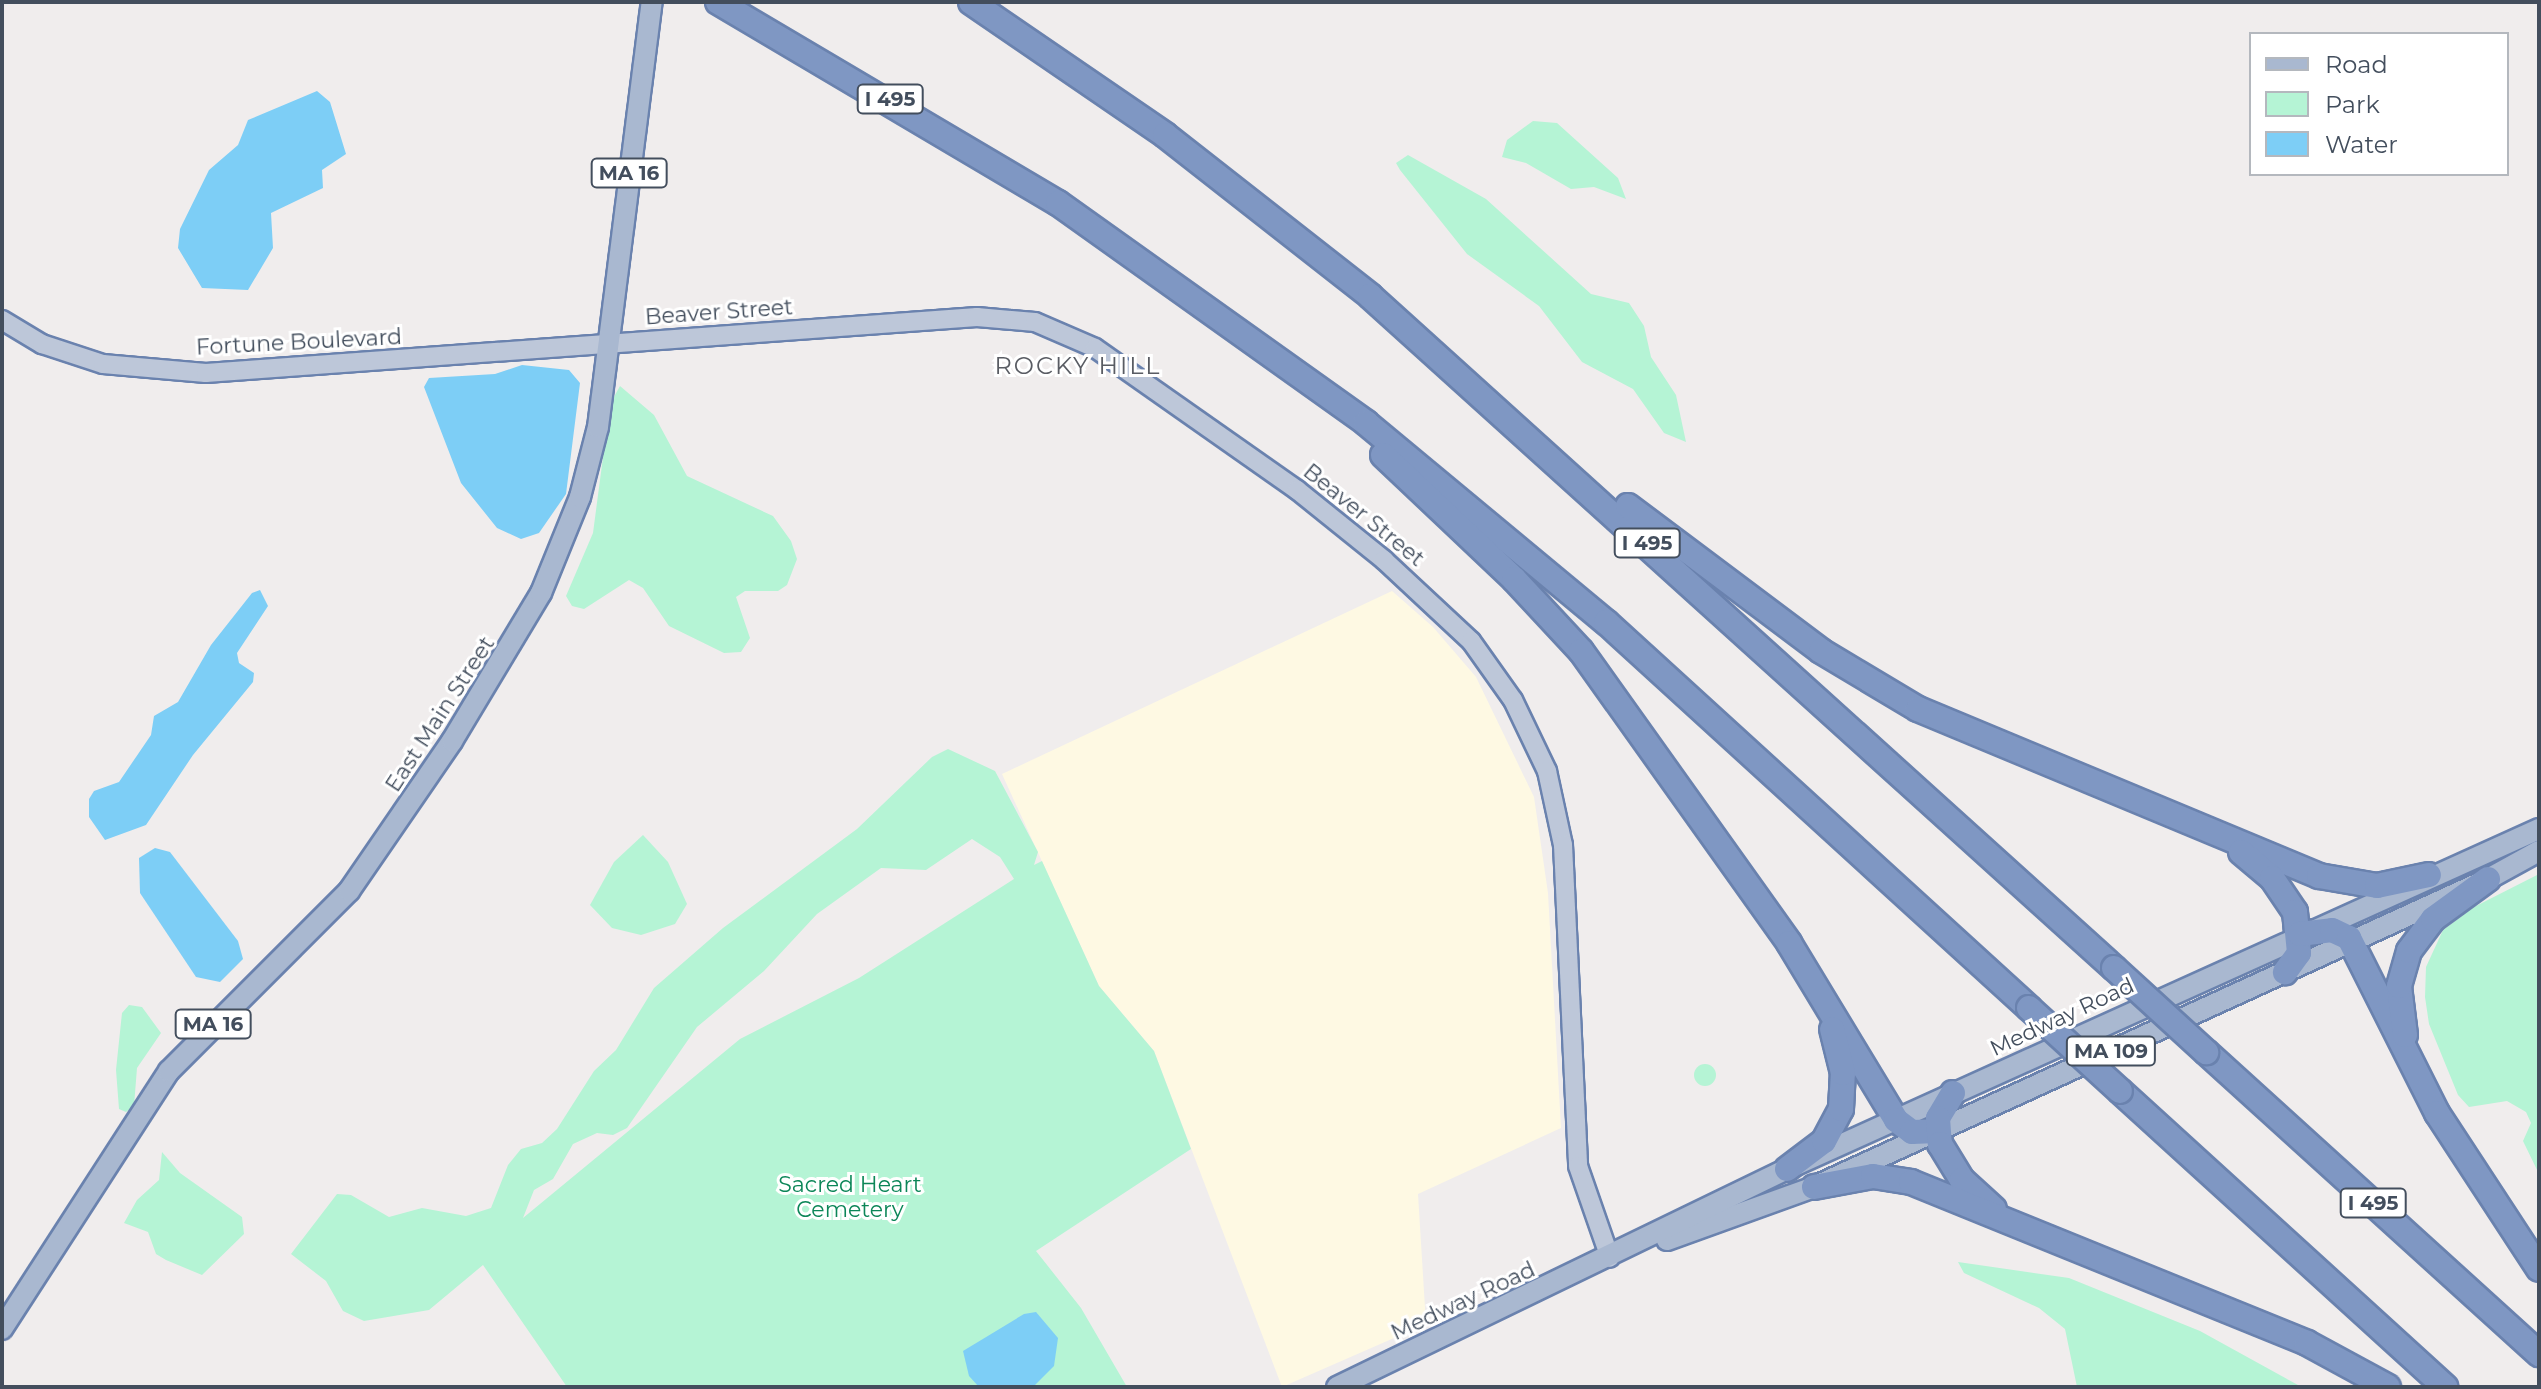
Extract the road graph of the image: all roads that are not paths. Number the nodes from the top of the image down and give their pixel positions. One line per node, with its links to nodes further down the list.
1 (652, 2): 5 (main road, East Main Street / MA 16)
2 (718, 2): 6 (highway, I 495)
3 (971, 2): 7 (highway, I 495)
4 (2, 320): 5 (main road, Fortune Boulevard)
5 (608, 345): 24 (main road, Beaver Street); 26 (main road, East Main Street / MA 16)
6 (1283, 360): 15 (highway); 30 (highway, I 495, bridge)
7 (1489, 399): 9 (highway); 27 (highway, I 495, bridge)
8 (2539, 829): 11 (main road, Medway Road / MA 109)
9 (2210, 830): 11 (highway); 13 (highway)
10 (2539, 851): 12 (main road, Medway Road / MA 109)
11 (2429, 875): 13 (main road, Medway Road / MA 109)
12 (2488, 879): 14 (main road, Medway Road / MA 109); 17 (highway)
13 (2300, 934): 14 (highway); 16 (highway); 18 (main road, Medway Road / MA 109)
14 (2351, 942): 16 (main road, Medway Road / MA 109); 17 (highway)
15 (1803, 965): 19 (highway); 21 (highway)
16 (2285, 972): 20 (main road, Medway Road / MA 109)
17 (2422, 1086): 25 (highway)
18 (1953, 1093): 19 (main road, Medway Road / MA 109); 20 (highway)
19 (1896, 1120): 20 (highway); 21 (main road, Medway Road / MA 109)
20 (1937, 1131): 22 (main road, Medway Road / MA 109); 23 (highway)
21 (1787, 1169): 24 (main road, Medway Road / MA 109)
22 (1814, 1187): 23 (highway); 24 (main road, Medway Road / MA 109)
23 (2028, 1229): 29 (highway)
24 (1610, 1258): 28 (main road, Medway Road / MA 109)
25 (2539, 1269)
26 (2, 1329)
27 (2539, 1354)
28 (1337, 1387)
29 (2388, 1387)
30 (2445, 1387)

